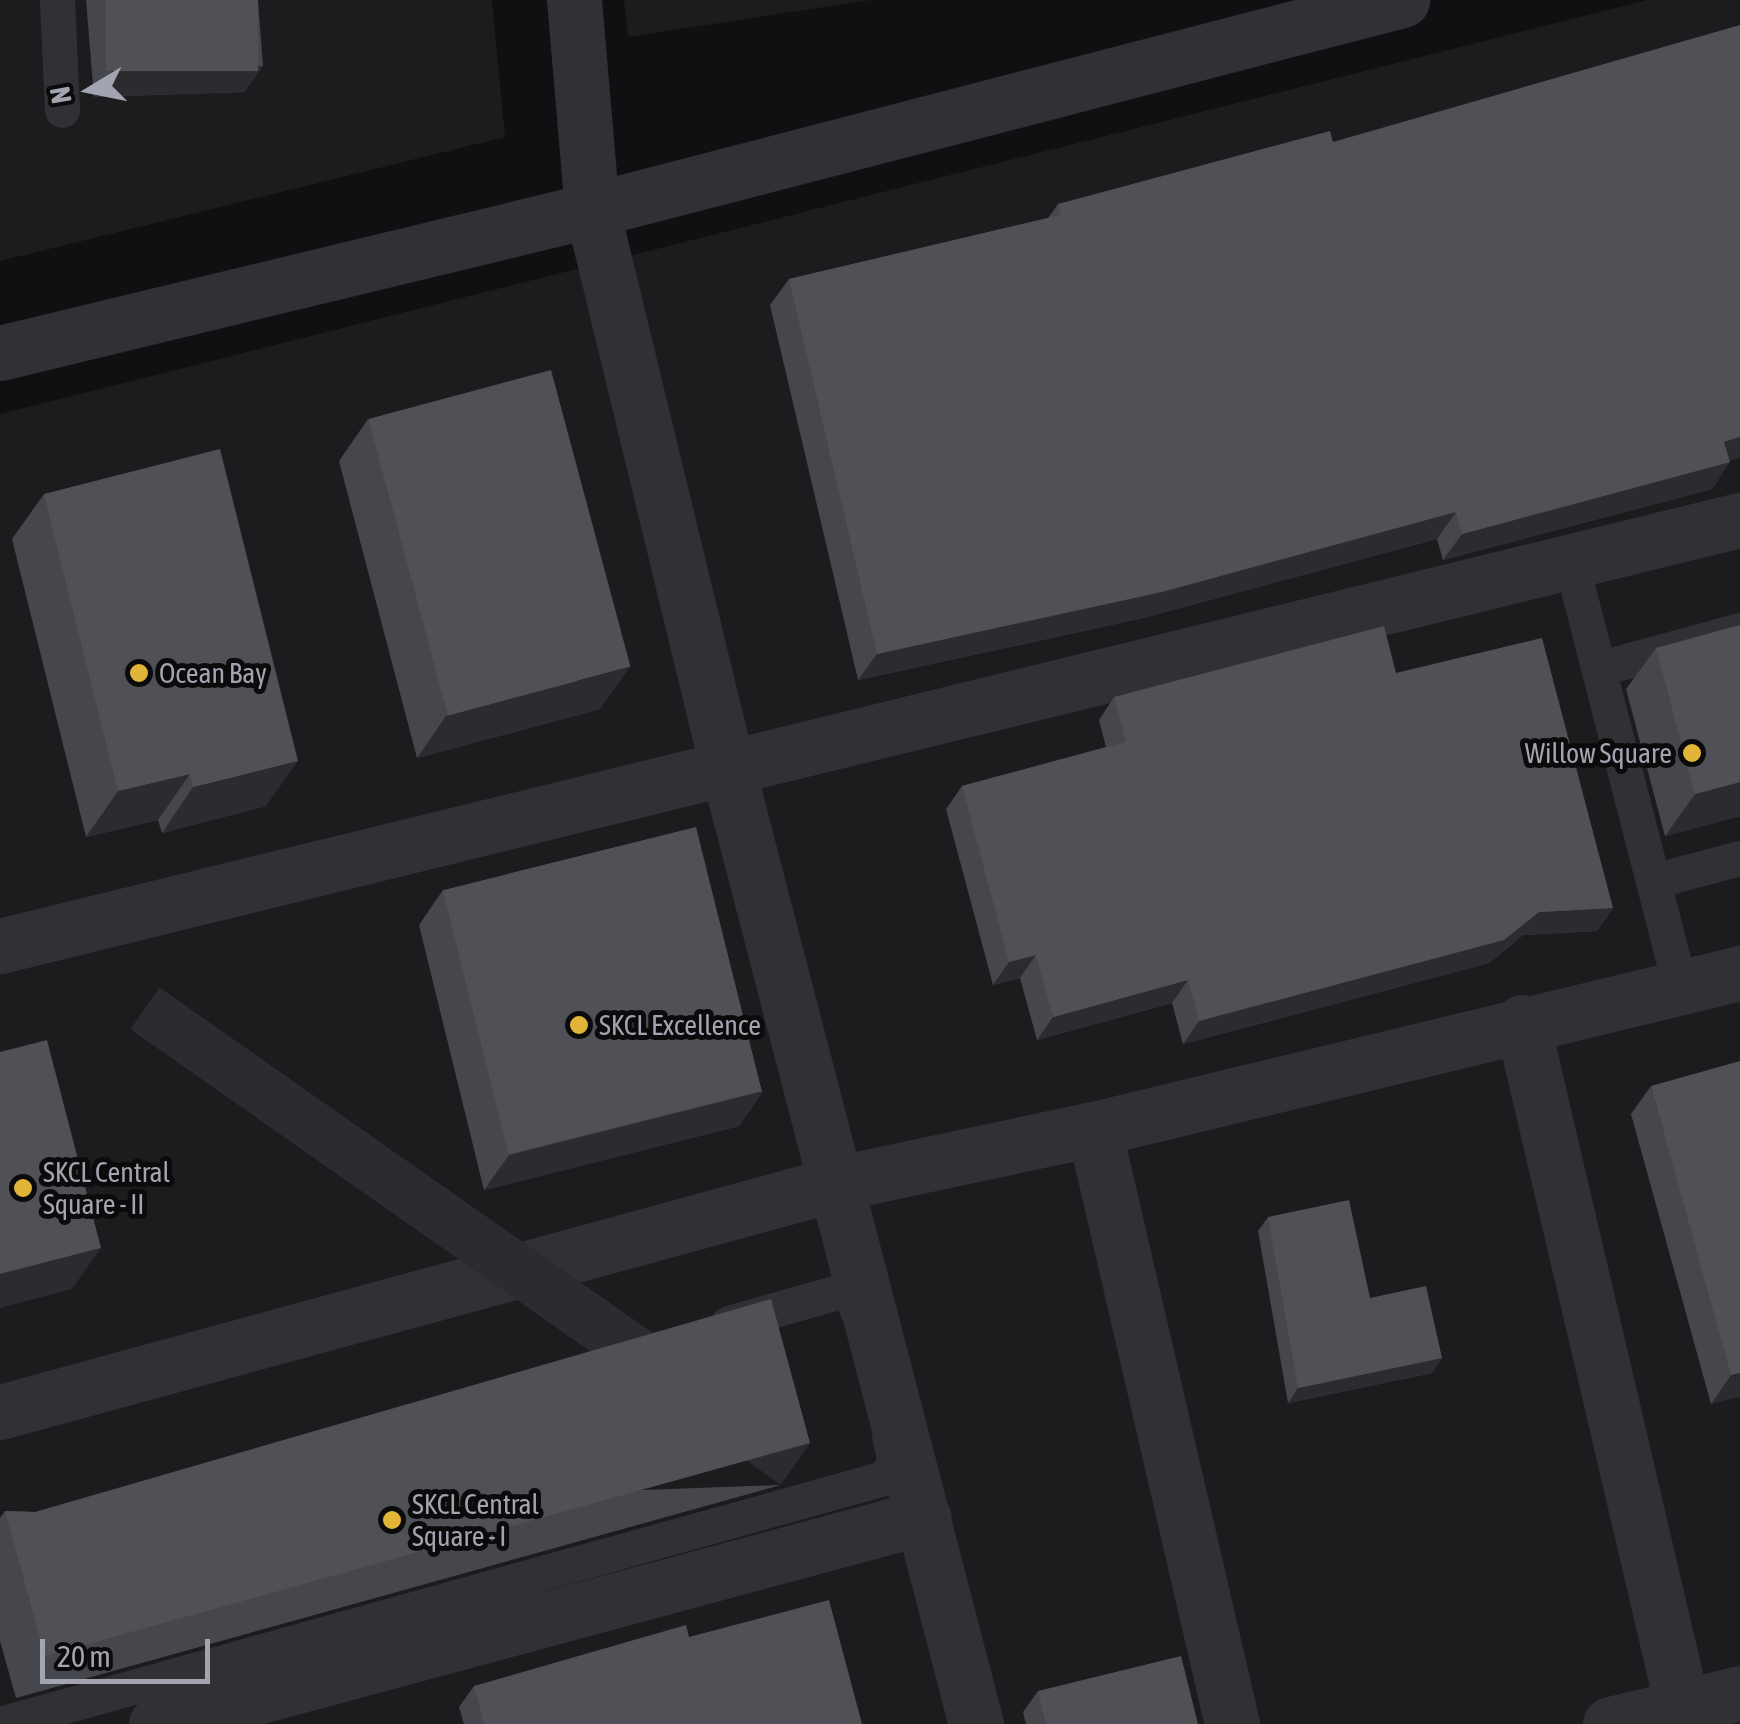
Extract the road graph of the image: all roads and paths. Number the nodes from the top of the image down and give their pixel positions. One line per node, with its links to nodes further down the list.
1 (57, 0): 4 (lane)
2 (574, 0): 5 (street)
3 (1402, 0): 5 (street)
4 (62, 110)
5 (592, 210): 6 (street); 11 (street)
6 (0, 353)
7 (1740, 520): 8 (street)
8 (1570, 562): 10 (lane); 11 (street)
9 (1740, 630): 10 (lane)
10 (1601, 668): 13 (lane)
11 (728, 770): 14 (street); 19 (street)
12 (1740, 858): 13 (lane)
13 (1654, 881): 16 (lane)
14 (0, 946)
15 (1740, 973): 16 (street)
16 (1680, 986): 17 (street)
17 (1522, 1022): 18 (street); 24 (street)
18 (1094, 1129): 19 (street); 28 (street)
19 (839, 1183): 21 (street); 22 (street)
20 (689, 1334): 25 (lane)
21 (0, 1412)
22 (924, 1517): 26 (street); 27 (street)
23 (1740, 1693): 24 (street)
24 (1682, 1705): 29 (street)
25 (0, 1724)
26 (156, 1724)
27 (976, 1724)
28 (1232, 1724)
29 (1610, 1724)

